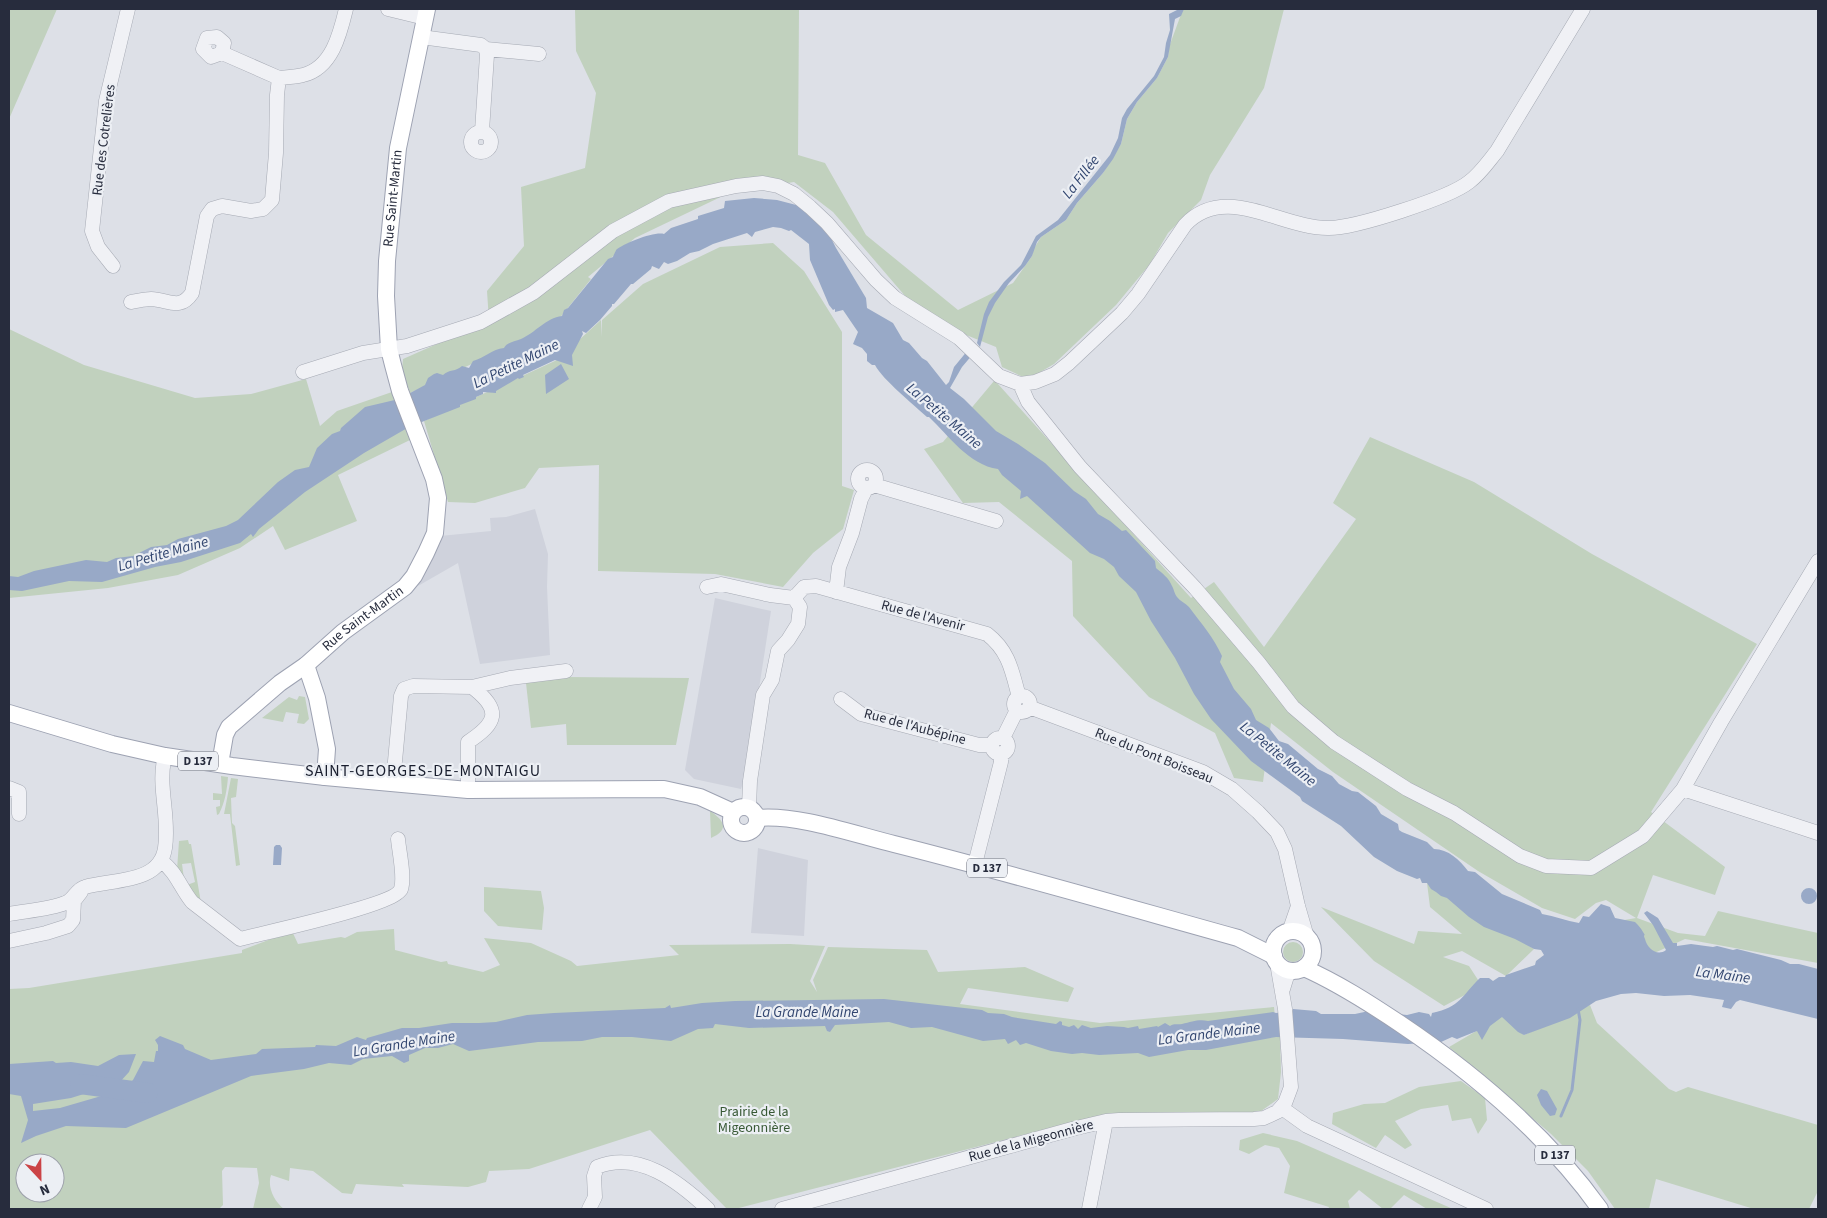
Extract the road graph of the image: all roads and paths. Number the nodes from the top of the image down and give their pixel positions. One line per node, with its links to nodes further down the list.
1 (128, 9): 12 (street, Rue des Cotrelières)
2 (346, 9): 10 (street)
3 (388, 9): 5 (street)
4 (1583, 9): 16 (street)
5 (426, 13): 6 (main road, Rue Saint-Martin)
6 (421, 37): 7 (street); 14 (main road, Rue Saint-Martin)
7 (486, 49): 9 (street); 11 (street)
8 (222, 53): 10 (street)
9 (539, 54)
10 (280, 78): 13 (street)
11 (482, 132)
12 (113, 266)
13 (131, 302)
14 (390, 349): 15 (street); 16 (street); 22 (main road, Rue Saint-Martin)
15 (303, 372)
16 (1020, 384): 33 (street)
17 (996, 521): 20 (street)
18 (1818, 561): 33 (street)
19 (707, 587): 21 (street)
20 (836, 592): 21 (street, Rue de l'Avenir); 26 (street, Rue de l'Avenir)
21 (794, 598): 36 (street)
22 (306, 666): 30 (main road, Rue Saint-Martin); 31 (main road)
23 (566, 671): 24 (street)
24 (472, 687): 32 (street); 35 (street)
25 (841, 699): 28 (street, Rue de l'Aubépine)
26 (1022, 705): 28 (street); 43 (street, Rue du Pont Boisseau)
27 (9, 713): 29 (main road, D 137)
28 (999, 746): 41 (street)
29 (165, 756): 30 (main road, D 137); 40 (street)
30 (220, 764): 31 (main road, D 137)
31 (325, 777): 32 (main road, D 137)
32 (393, 783): 35 (main road, D 137)
33 (1683, 789): 38 (street)
34 (14, 790): 37 (street)
35 (468, 790): 36 (main road, D 137)
36 (746, 812): 41 (main road, D 137)
37 (19, 814)
38 (1818, 833)
39 (398, 839): 40 (street)
40 (162, 860): 42 (street)
41 (975, 864): 47 (main road, D 137)
42 (85, 887): 44 (street); 48 (street)
43 (1298, 906): 45 (street); 46 (street, Rue du Pont Boisseau)
44 (9, 914)
45 (1283, 936): 46 (main road); 47 (main road, D 137); 49 (main road)
46 (1307, 937): 50 (main road)
47 (1238, 938): 49 (main road, D 137)
48 (9, 941)
49 (1275, 960): 50 (main road); 51 (street)
50 (1303, 965): 51 (street); 59 (main road, D 137)
51 (1282, 990): 52 (street)
52 (1282, 1108): 53 (street, Rue de la Migeonnière); 58 (street)
53 (1106, 1121): 56 (street, Rue de la Migeonnière); 57 (street)
54 (590, 1209): 55 (street)
55 (708, 1209)
56 (782, 1209)
57 (1089, 1209)
58 (1486, 1209)
59 (1600, 1209)

